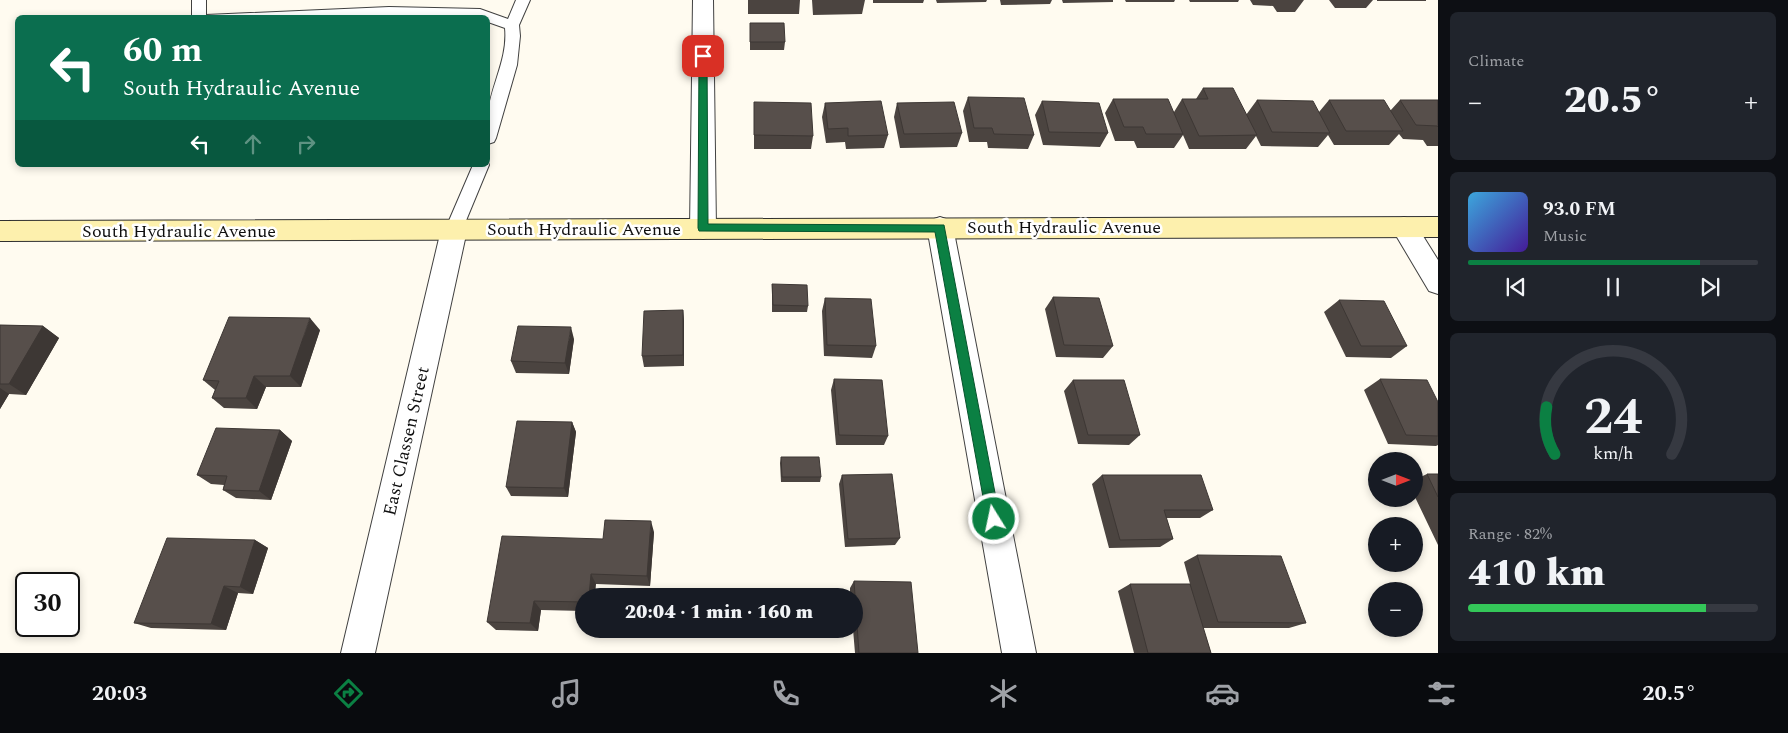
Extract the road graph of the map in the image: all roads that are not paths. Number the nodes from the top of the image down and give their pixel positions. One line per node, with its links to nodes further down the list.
1 (199, 0): 4 (lane)
2 (523, 0): 8 (lane)
3 (703, 0): 13 (street)
4 (199, 15)
5 (312, 15): 6 (lane)
6 (483, 15)
7 (490, 17): 8 (lane)
8 (512, 25): 9 (lane)
9 (490, 129)
10 (480, 167): 15 (lane)
11 (1404, 227): 12 (street, South Hydraulic Avenue); 14 (street, South Hydraulic Avenue); 17 (street)
12 (1438, 227)
13 (703, 228): 14 (street, South Hydraulic Avenue); 15 (street, South Hydraulic Avenue)
14 (940, 228): 19 (street)
15 (454, 230): 16 (street, South Hydraulic Avenue); 18 (street, East Classen Street)
16 (0, 231)
17 (1438, 283)
18 (358, 653)
19 (1018, 653)

